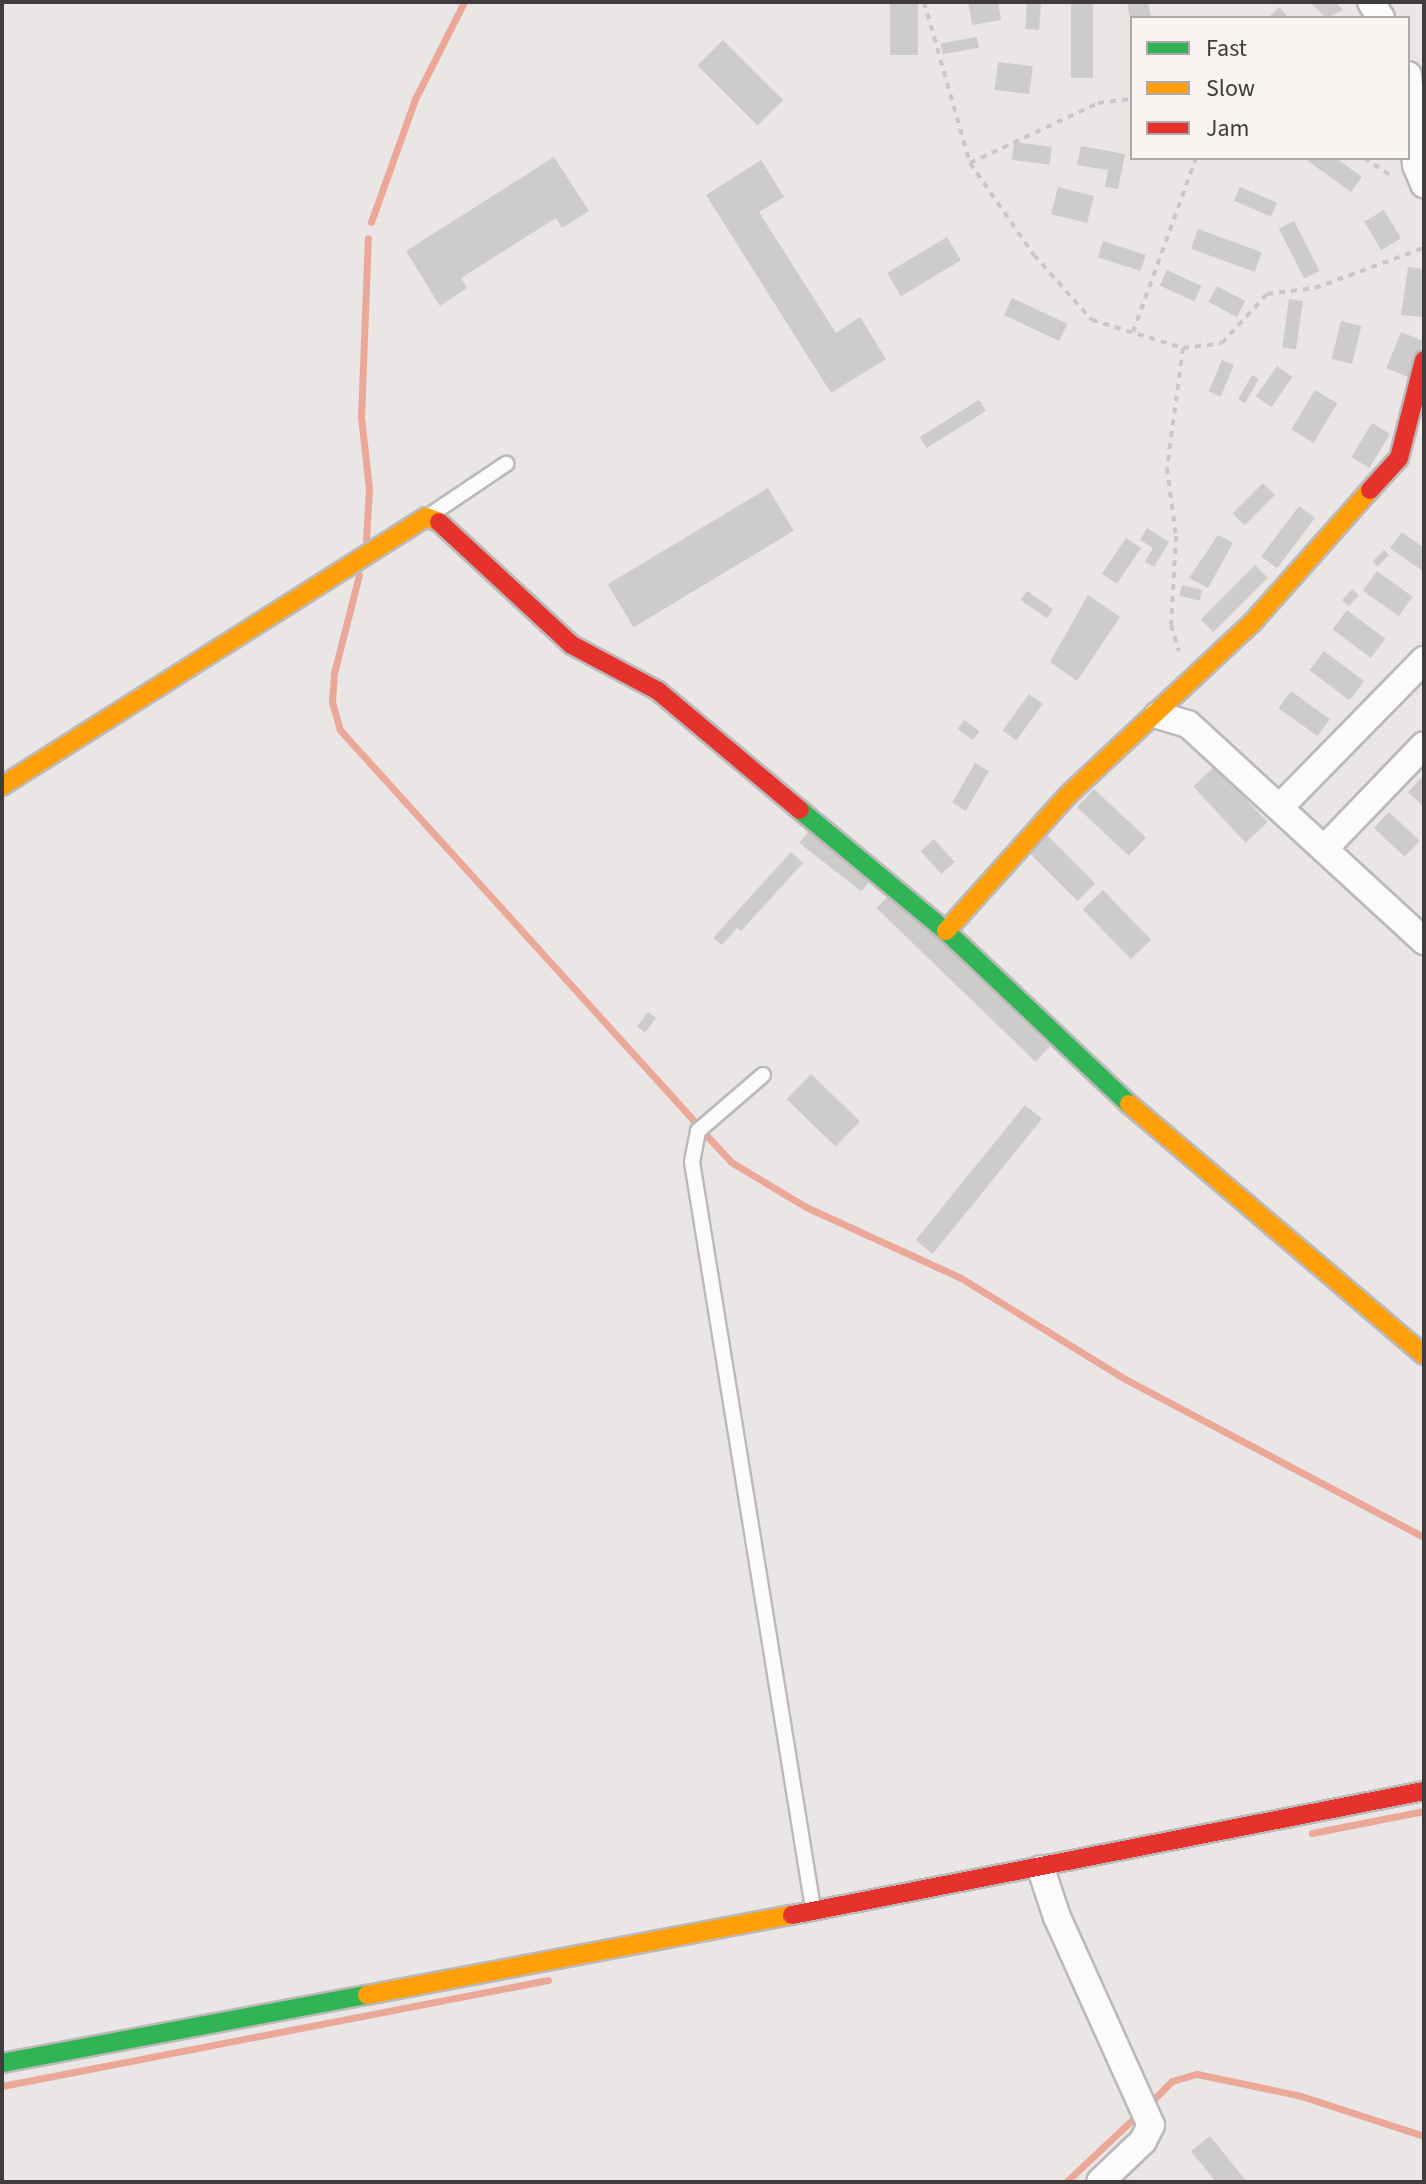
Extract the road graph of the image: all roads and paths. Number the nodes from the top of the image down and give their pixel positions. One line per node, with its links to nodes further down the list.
1 (924, 2): 5 (path)
2 (1410, 98): 6 (street)
3 (1130, 99): 5 (path)
4 (1195, 160): 8 (path)
5 (970, 163): 8 (path)
6 (1424, 184)
7 (1424, 248): 9 (path)
8 (1133, 332): 9 (path)
9 (1183, 348): 14 (path)
10 (1424, 360): 14 (street)
11 (506, 464): 12 (lane)
12 (426, 517): 17 (street); 20 (street)
13 (1424, 660): 18 (street)
14 (1195, 681): 15 (street)
15 (1158, 715): 18 (street); 20 (street)
16 (1424, 745): 19 (street)
17 (2, 786)
18 (1280, 807): 19 (street)
19 (1324, 849): 21 (street)
20 (946, 931): 23 (street)
21 (1424, 941)
22 (763, 1075): 26 (lane)
23 (1424, 1355)
24 (1424, 1791): 25 (street)
25 (1041, 1869): 26 (street); 28 (street)
26 (813, 1908): 27 (street)
27 (2, 2063)
28 (1100, 2182)

